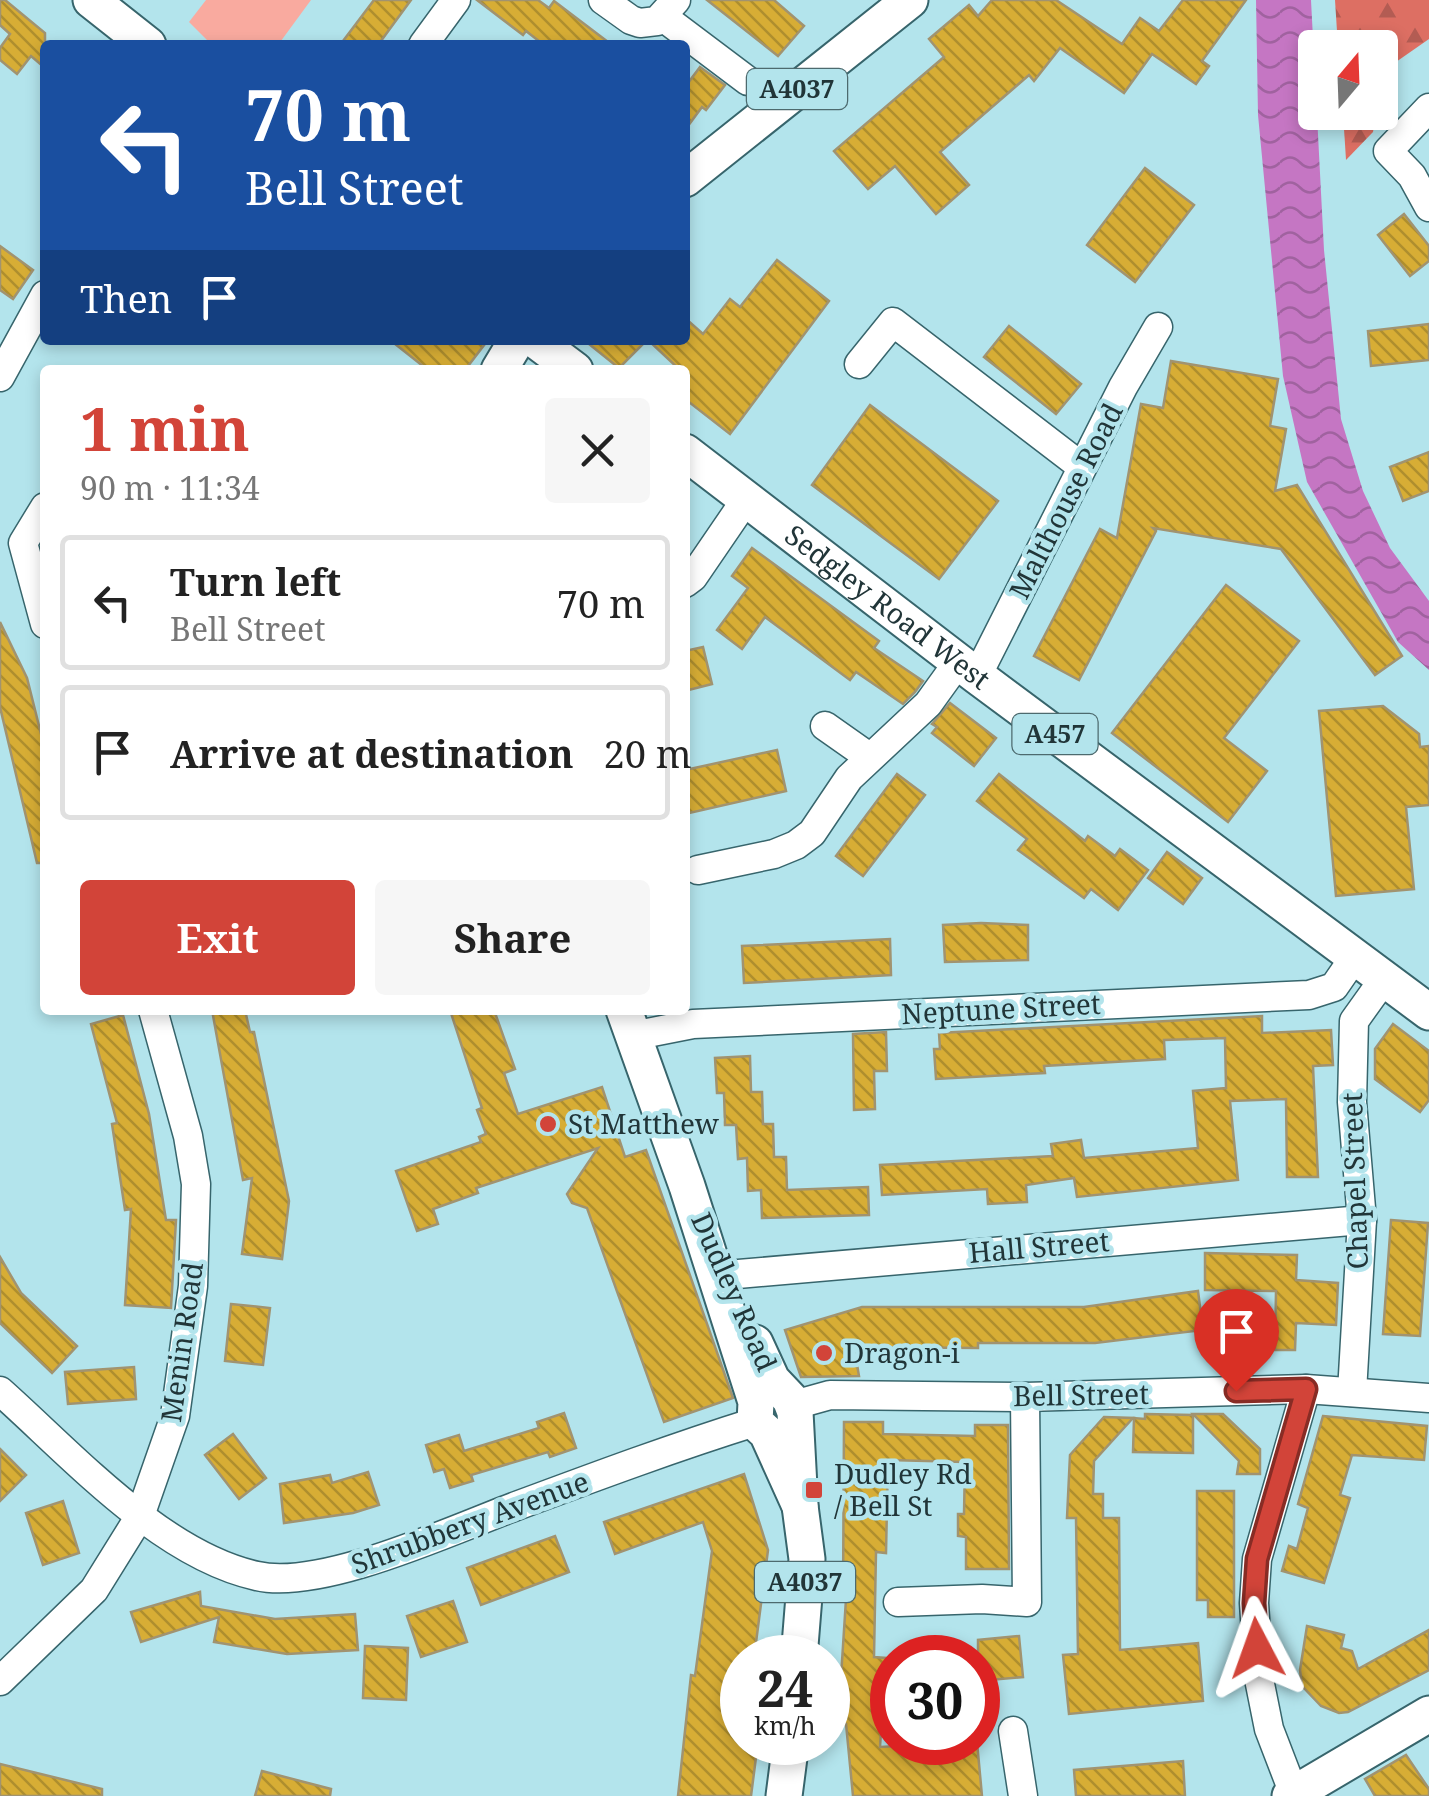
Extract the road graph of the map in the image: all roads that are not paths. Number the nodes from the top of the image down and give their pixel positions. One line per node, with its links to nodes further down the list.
1 (91, 0): 6 (main road)
2 (456, 0): 7 (street)
3 (603, 0): 5 (street)
4 (910, 0): 10 (main road, A4037)
5 (669, 8): 8 (street)
6 (142, 40)
7 (426, 40)
8 (748, 81)
9 (1429, 108): 11 (street)
10 (690, 175)
11 (1429, 207)
12 (40, 304): 17 (street)
13 (1158, 327): 19 (street, Malthouse Road)
14 (542, 345): 16 (main road)
15 (859, 364): 19 (street)
16 (568, 365)
17 (0, 377)
18 (690, 456): 20 (main road, Sedgley Road West / A457)
19 (1082, 467): 24 (street, Malthouse Road)
20 (747, 498): 22 (street); 24 (main road, Sedgley Road West / A457)
21 (40, 514): 23 (street)
22 (690, 579)
23 (40, 606)
24 (968, 668): 26 (street, Malthouse Road); 28 (main road, Sedgley Road West / A457)
25 (825, 726): 26 (street)
26 (869, 757): 27 (street, Malthouse Road)
27 (698, 870)
28 (1354, 958): 29 (main road, Sedgley Road West / A457); 32 (street, Neptune Street)
29 (1384, 979): 30 (main road, Sedgley Road West / A457); 33 (street, Chapel Street)
30 (1429, 1012)
31 (154, 1015): 41 (street, Menin Road)
32 (628, 1023): 34 (main road, Dudley Road / A4037)
33 (1362, 1220): 34 (street, Hall Street); 37 (street, Chapel Street)
34 (721, 1276): 40 (main road, Dudley Road / A4037)
35 (1306, 1389): 37 (street, Bell Street); 38 (street, Bell Street); 48 (street)
36 (0, 1391): 41 (street, Shrubbery Avenue)
37 (1352, 1392): 39 (street, Bell Street)
38 (1025, 1397): 40 (street, Bell Street); 42 (street)
39 (1429, 1398)
40 (775, 1412): 41 (street, Shrubbery Avenue); 43 (main road, Dudley Road / A4037)
41 (140, 1516): 44 (street, Menin Road)
42 (898, 1602)
43 (801, 1635)
44 (0, 1681)
45 (1429, 1714): 48 (main road)
46 (1013, 1732): 50 (street)
47 (788, 1765): 49 (main road)
48 (1292, 1795)
49 (784, 1796)
50 (1022, 1796)

